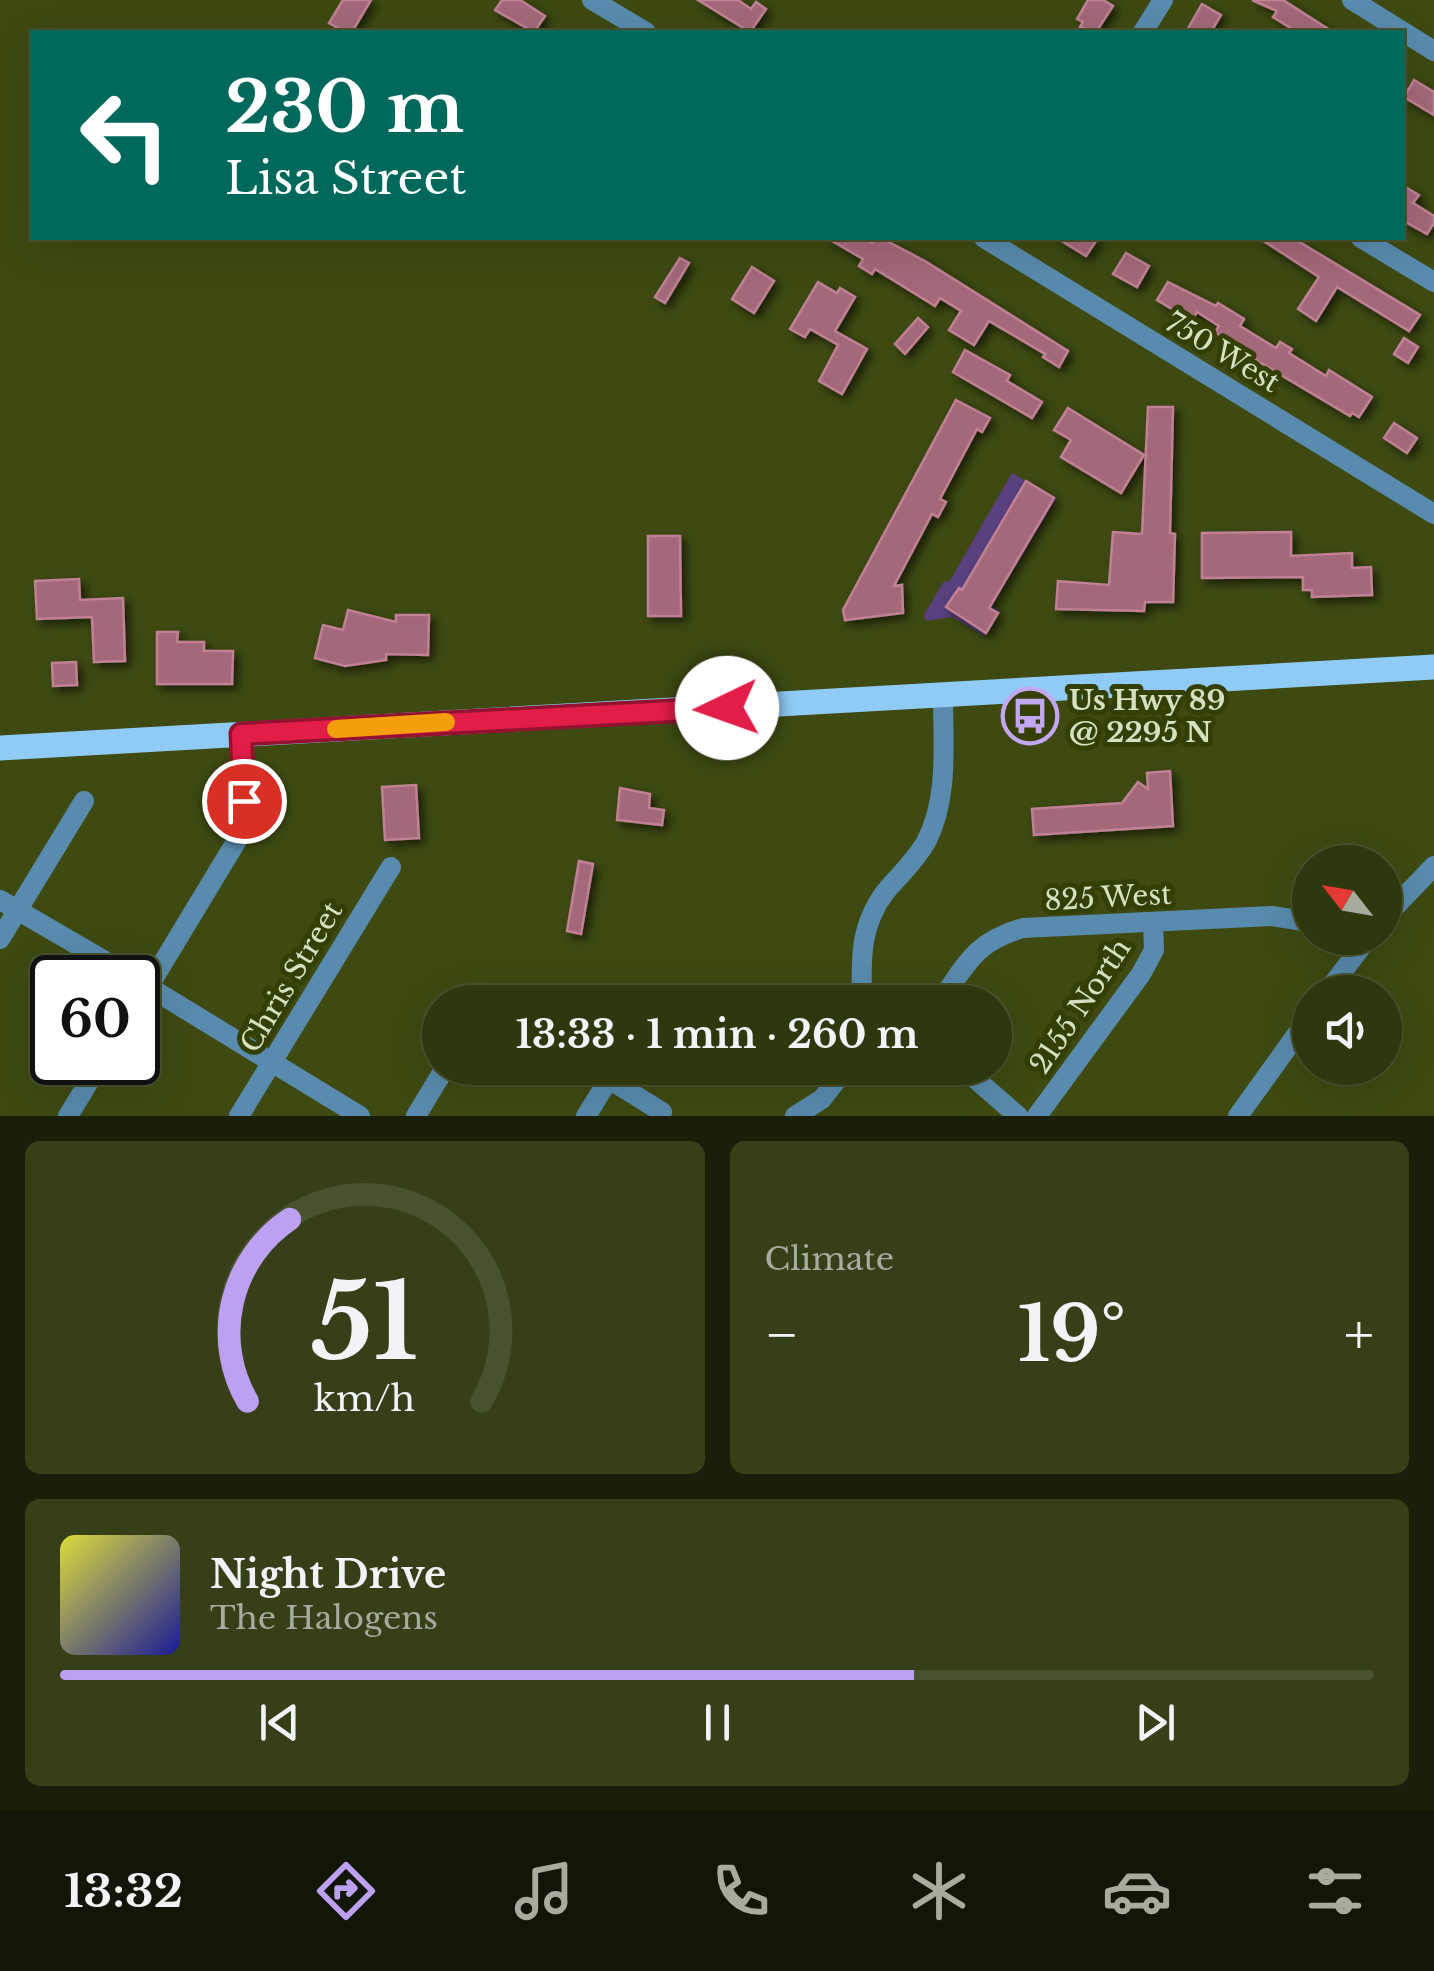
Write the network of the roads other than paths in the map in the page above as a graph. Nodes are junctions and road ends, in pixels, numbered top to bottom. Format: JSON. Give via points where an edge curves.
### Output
{"nodes":[{"id":1,"x":592,"y":0,"type":"edge"},
{"id":2,"x":1163,"y":0,"type":"edge"},
{"id":3,"x":1352,"y":0,"type":"edge"},
{"id":4,"x":643,"y":30,"type":"edge"},
{"id":5,"x":1144,"y":30,"type":"edge"},
{"id":6,"x":1400,"y":30,"type":"edge"},
{"id":7,"x":1405,"y":33,"type":"edge"},
{"id":8,"x":1434,"y":51,"type":"edge"},
{"id":9,"x":1364,"y":240,"type":"edge"},
{"id":10,"x":1013,"y":245,"type":"edge"},
{"id":11,"x":1434,"y":282,"type":"edge"},
{"id":12,"x":1434,"y":514,"type":"edge"},
{"id":13,"x":1434,"y":667,"type":"edge"},
{"id":14,"x":943,"y":696,"type":"junction"},
{"id":15,"x":241,"y":734,"type":"junction"},
{"id":16,"x":0,"y":748,"type":"edge"},
{"id":17,"x":84,"y":802,"type":"dead end"},
{"id":18,"x":1434,"y":866,"type":"edge"},
{"id":19,"x":390,"y":867,"type":"dead end"},
{"id":20,"x":1402,"y":899,"type":"edge"},
{"id":21,"x":8,"y":906,"type":"edge"},
{"id":22,"x":1292,"y":919,"type":"edge"},
{"id":23,"x":1153,"y":922,"type":"junction"},
{"id":24,"x":0,"y":939,"type":"edge"},
{"id":25,"x":87,"y":955,"type":"edge"},
{"id":26,"x":160,"y":955,"type":"edge"},
{"id":27,"x":861,"y":985,"type":"edge"},
{"id":28,"x":952,"y":985,"type":"edge"},
{"id":29,"x":160,"y":999,"type":"edge"},
{"id":30,"x":1292,"y":1041,"type":"edge"},
{"id":31,"x":272,"y":1062,"type":"junction"},
{"id":32,"x":87,"y":1085,"type":"edge"},
{"id":33,"x":435,"y":1085,"type":"edge"},
{"id":34,"x":596,"y":1085,"type":"edge"},
{"id":35,"x":619,"y":1085,"type":"edge"},
{"id":36,"x":833,"y":1085,"type":"edge"},
{"id":37,"x":982,"y":1085,"type":"edge"},
{"id":38,"x":662,"y":1112,"type":"dead end"},
{"id":39,"x":68,"y":1116,"type":"edge"},
{"id":40,"x":238,"y":1116,"type":"edge"},
{"id":41,"x":360,"y":1116,"type":"edge"},
{"id":42,"x":416,"y":1116,"type":"edge"},
{"id":43,"x":586,"y":1116,"type":"edge"},
{"id":44,"x":795,"y":1116,"type":"edge"},
{"id":45,"x":1018,"y":1116,"type":"edge"},
{"id":46,"x":1038,"y":1116,"type":"edge"},
{"id":47,"x":1238,"y":1116,"type":"edge"}],
"edges":[{"from":1,"to":4,"type":"street"},
{"from":2,"to":5,"type":"street"},
{"from":3,"to":6,"type":"street"},
{"from":7,"to":8,"type":"street"},
{"from":9,"to":11,"type":"street"},
{"from":10,"to":12,"type":"street","name":"750 West"},
{"from":13,"to":14,"type":"main road"},
{"from":14,"to":15,"type":"main road"},
{"from":14,"to":27,"type":"street","via":[[939,807],[926,841],[868,921]]},
{"from":15,"to":16,"type":"main road"},
{"from":15,"to":26,"type":"street","via":[[245,827]]},
{"from":17,"to":21,"type":"street"},
{"from":18,"to":20,"type":"street"},
{"from":19,"to":31,"type":"street","name":"Chris Street"},
{"from":21,"to":24,"type":"street"},
{"from":21,"to":25,"type":"street"},
{"from":22,"to":23,"type":"street","name":"825 West"},
{"from":23,"to":28,"type":"street","name":"825 West","via":[[1023,928],[994,937]]},
{"from":23,"to":46,"type":"street","name":"2155 North","via":[[1154,950],[1142,974]]},
{"from":29,"to":31,"type":"street"},
{"from":30,"to":47,"type":"street"},
{"from":31,"to":40,"type":"street","name":"Chris Street"},
{"from":31,"to":41,"type":"street"},
{"from":32,"to":39,"type":"street"},
{"from":33,"to":42,"type":"street"},
{"from":34,"to":43,"type":"street"},
{"from":35,"to":38,"type":"street"},
{"from":36,"to":44,"type":"street"},
{"from":37,"to":45,"type":"street"}]}
